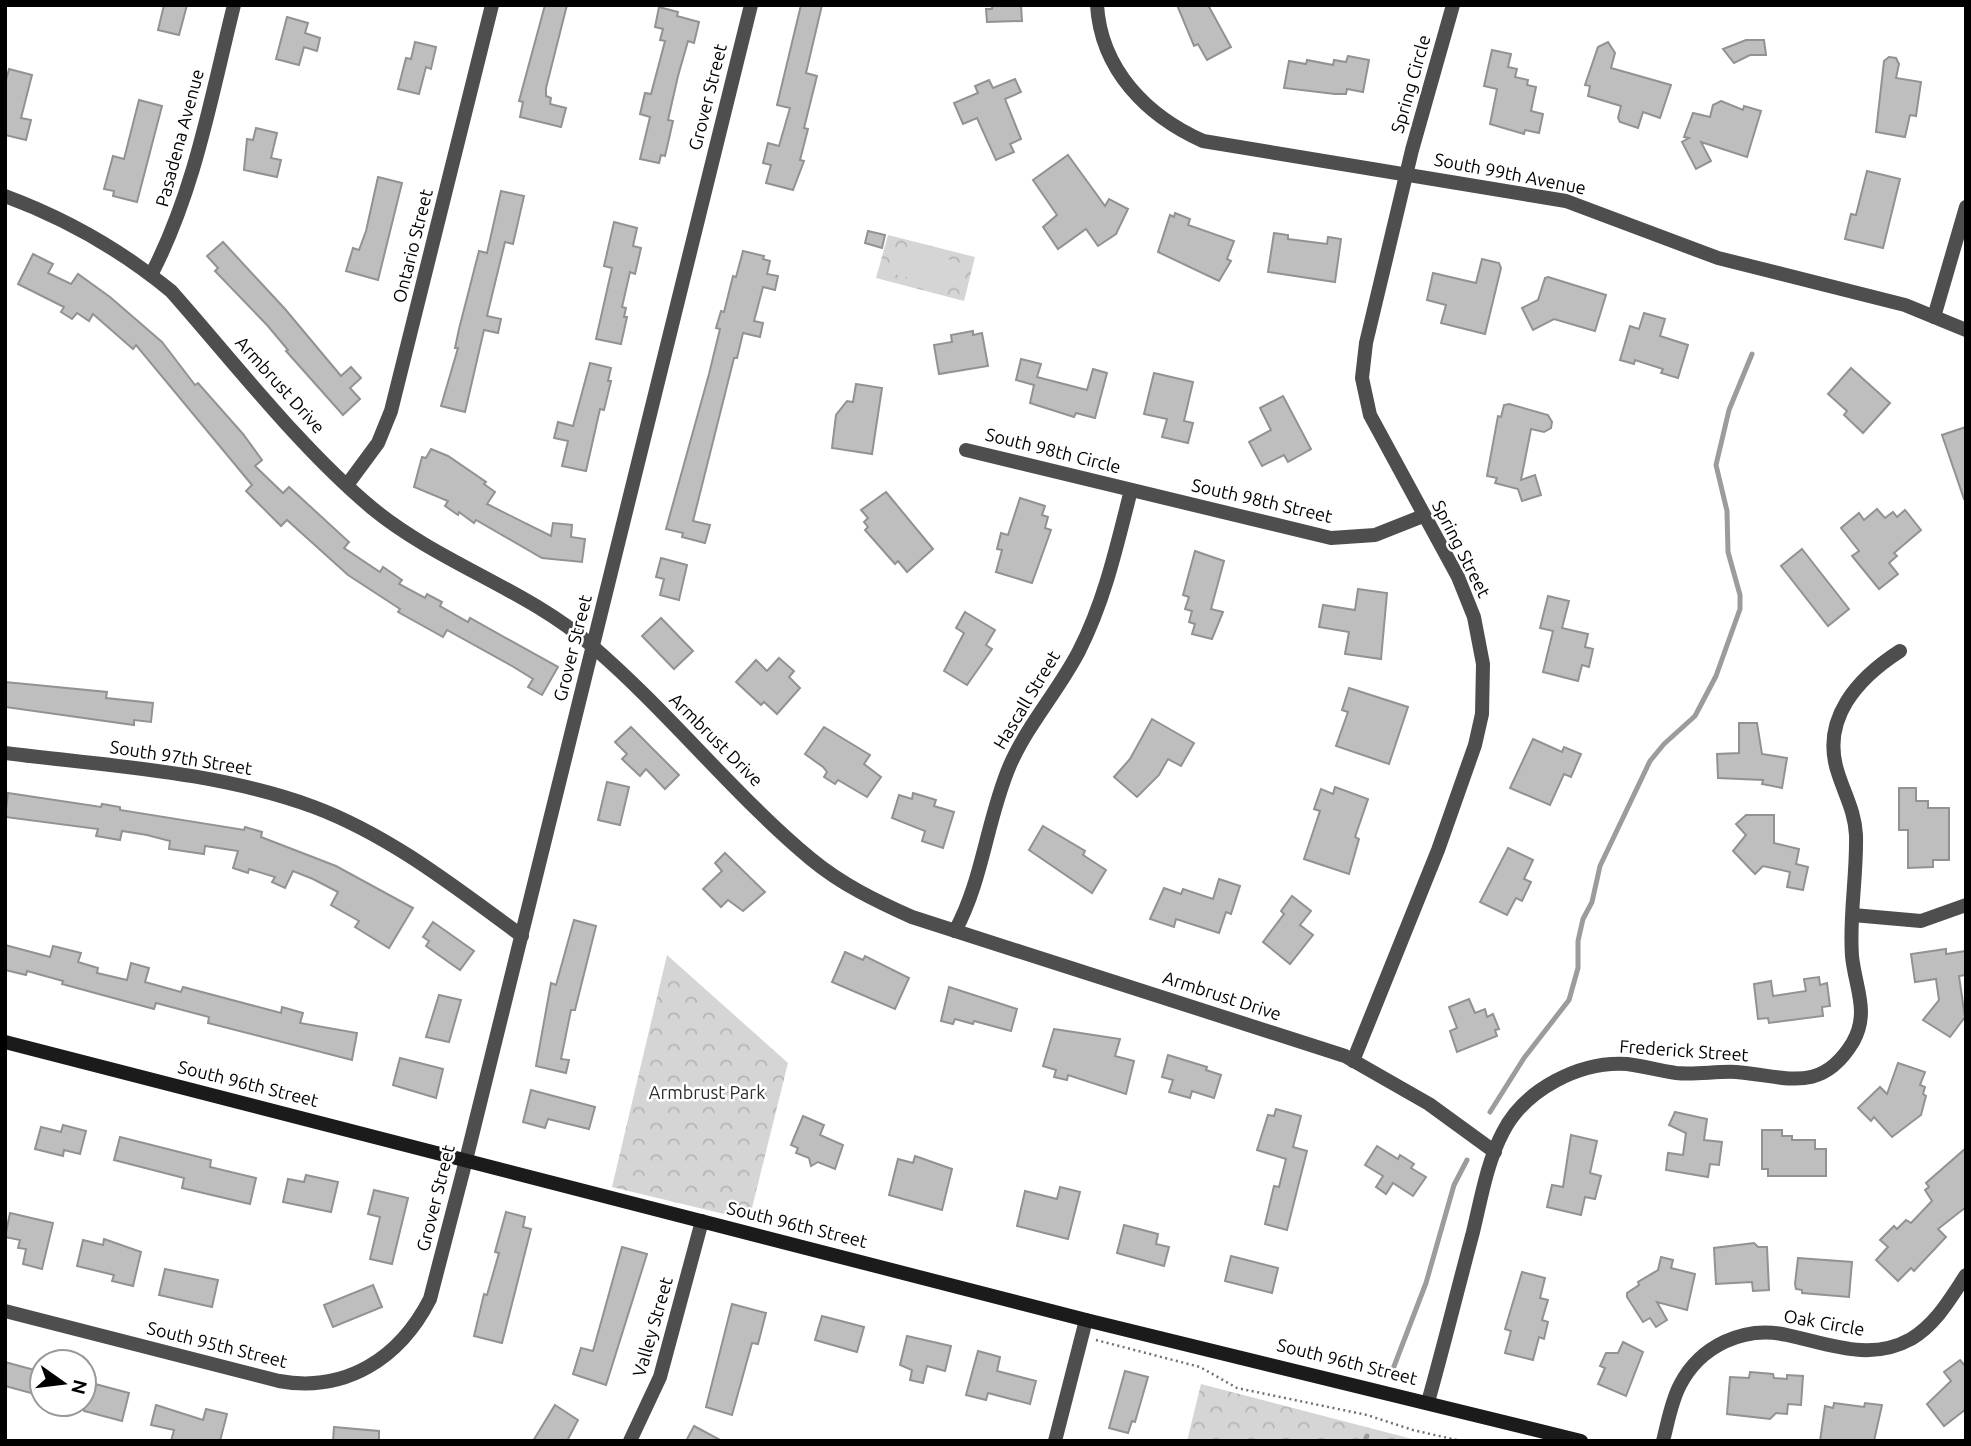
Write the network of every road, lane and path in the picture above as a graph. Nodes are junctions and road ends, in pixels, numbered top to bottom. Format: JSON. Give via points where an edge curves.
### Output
{"nodes":[{"id":1,"x":234,"y":5,"type":"edge"},
{"id":2,"x":492,"y":5,"type":"edge"},
{"id":3,"x":751,"y":5,"type":"edge"},
{"id":4,"x":1453,"y":5,"type":"edge"},
{"id":5,"x":1098,"y":10,"type":"edge"},
{"id":6,"x":1407,"y":174,"type":"junction"},
{"id":7,"x":5,"y":195,"type":"edge"},
{"id":8,"x":1966,"y":207,"type":"edge"},
{"id":9,"x":151,"y":275,"type":"junction"},
{"id":10,"x":1934,"y":317,"type":"junction"},
{"id":11,"x":1966,"y":330,"type":"edge"},
{"id":12,"x":966,"y":450,"type":"dead end"},
{"id":13,"x":347,"y":485,"type":"junction"},
{"id":14,"x":1131,"y":489,"type":"junction"},
{"id":15,"x":1423,"y":516,"type":"junction"},
{"id":16,"x":594,"y":647,"type":"junction"},
{"id":17,"x":1900,"y":651,"type":"dead end"},
{"id":18,"x":5,"y":753,"type":"edge"},
{"id":19,"x":1966,"y":905,"type":"edge"},
{"id":20,"x":1853,"y":915,"type":"junction"},
{"id":21,"x":955,"y":931,"type":"junction"},
{"id":22,"x":522,"y":936,"type":"junction"},
{"id":23,"x":5,"y":1042,"type":"edge"},
{"id":24,"x":1353,"y":1060,"type":"junction"},
{"id":25,"x":1495,"y":1152,"type":"junction"},
{"id":26,"x":466,"y":1160,"type":"junction"},
{"id":27,"x":702,"y":1221,"type":"junction"},
{"id":28,"x":1966,"y":1275,"type":"edge"},
{"id":29,"x":430,"y":1299,"type":"joint"},
{"id":30,"x":5,"y":1311,"type":"edge"},
{"id":31,"x":1086,"y":1320,"type":"junction"},
{"id":32,"x":1095,"y":1340,"type":"dead end"},
{"id":33,"x":1428,"y":1402,"type":"junction"},
{"id":34,"x":629,"y":1441,"type":"edge"},
{"id":35,"x":1055,"y":1441,"type":"edge"},
{"id":36,"x":1461,"y":1441,"type":"edge"},
{"id":37,"x":1581,"y":1441,"type":"edge"},
{"id":38,"x":1663,"y":1441,"type":"edge"}],
"edges":[{"from":1,"to":9,"type":"street","name":"Pasadena Avenue","via":[[187,196]]},
{"from":2,"to":13,"type":"street","name":"Ontario Street","via":[[391,411],[378,443]]},
{"from":3,"to":16,"type":"street","name":"Grover Street"},
{"from":4,"to":6,"type":"street","name":"Spring Circle"},
{"from":5,"to":6,"type":"street","name":"South 99th Avenue","via":[[1104,40],[1119,73],[1154,113],[1179,130],[1227,146]]},
{"from":6,"to":10,"type":"street","name":"South 99th Avenue","via":[[1566,201],[1718,258],[1905,305]]},
{"from":6,"to":15,"type":"street","name":"Spring Street","via":[[1362,378],[1370,415]]},
{"from":7,"to":9,"type":"street","name":"Armbrust Drive","via":[[69,222]]},
{"from":8,"to":10,"type":"street"},
{"from":9,"to":13,"type":"street","name":"Armbrust Drive","via":[[171,291]]},
{"from":10,"to":11,"type":"street","name":"South 99th Avenue"},
{"from":12,"to":14,"type":"street","name":"South 98th Circle"},
{"from":13,"to":16,"type":"street","name":"Armbrust Drive","via":[[410,535],[570,627]]},
{"from":14,"to":15,"type":"street","name":"South 98th Street","via":[[1331,538],[1375,535]]},
{"from":14,"to":21,"type":"street","name":"Hascall Street","via":[[1097,614],[1010,764]]},
{"from":15,"to":24,"type":"street","name":"Spring Street","via":[[1458,577],[1474,618],[1483,664],[1482,714],[1438,850]]},
{"from":16,"to":21,"type":"street","name":"Armbrust Drive","via":[[813,860],[878,902]]},
{"from":16,"to":22,"type":"street","name":"Grover Street"},
{"from":17,"to":20,"type":"street","name":"Frederick Street","via":[[1848,696],[1834,738],[1837,771],[1854,816]]},
{"from":18,"to":22,"type":"street","name":"South 97th Street","via":[[225,782],[316,808],[397,849]]},
{"from":19,"to":20,"type":"street","via":[[1921,922]]},
{"from":20,"to":25,"type":"street","name":"Frederick Street","via":[[1851,943],[1861,993],[1860,1023],[1844,1055],[1823,1073],[1791,1081],[1626,1064],[1597,1066],[1556,1080],[1528,1101],[1503,1131]]},
{"from":21,"to":24,"type":"street","name":"Armbrust Drive"},
{"from":22,"to":26,"type":"street","name":"Grover Street"},
{"from":23,"to":26,"type":"street","name":"South 96th Street"},
{"from":24,"to":25,"type":"street","name":"Armbrust Drive","via":[[1429,1104]]},
{"from":25,"to":33,"type":"street","name":"Frederick Street"},
{"from":26,"to":27,"type":"street","name":"South 96th Street"},
{"from":26,"to":29,"type":"street","name":"Grover Street"},
{"from":27,"to":31,"type":"street","name":"South 96th Street"},
{"from":27,"to":34,"type":"street","name":"Valley Street","via":[[660,1377]]},
{"from":28,"to":38,"type":"street","name":"Oak Circle","via":[[1925,1329],[1891,1347],[1856,1351],[1764,1332],[1737,1336],[1713,1348],[1693,1365],[1679,1387]]},
{"from":29,"to":30,"type":"street","name":"South 95th Street","via":[[403,1342],[373,1365],[336,1381],[310,1384],[279,1381]]},
{"from":31,"to":33,"type":"street","name":"South 96th Street"},
{"from":31,"to":35,"type":"street"},
{"from":32,"to":36,"type":"path","via":[[1200,1367],[1237,1388],[1367,1415]]},
{"from":33,"to":37,"type":"street","name":"South 96th Street"}]}
